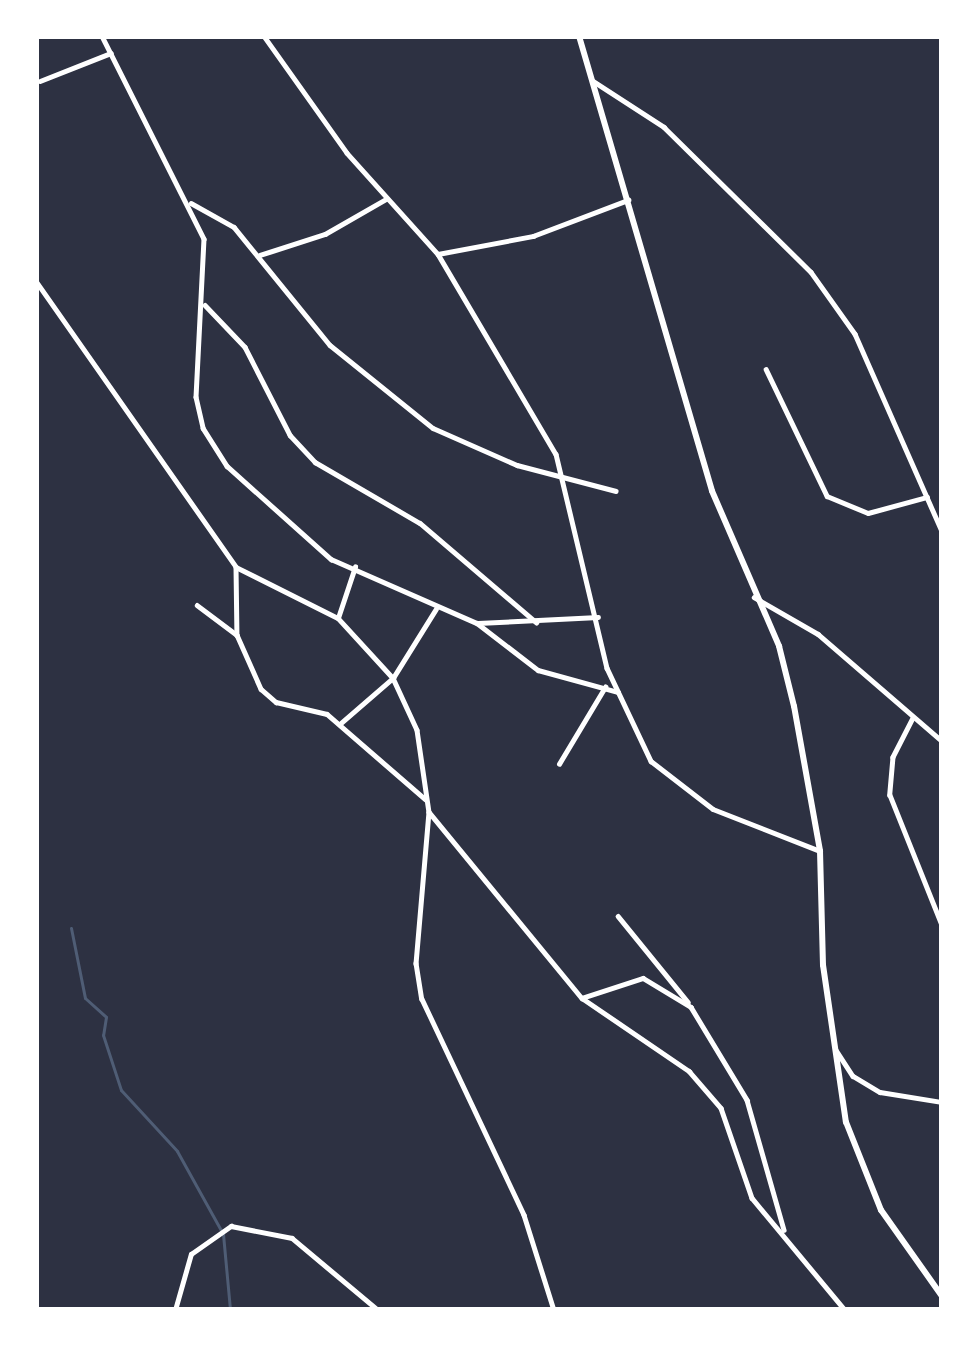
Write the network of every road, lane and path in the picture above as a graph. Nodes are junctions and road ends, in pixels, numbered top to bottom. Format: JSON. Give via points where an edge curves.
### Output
{"nodes":[{"id":1,"x":102,"y":36,"type":"edge"},
{"id":2,"x":264,"y":36,"type":"edge"},
{"id":3,"x":579,"y":36,"type":"edge"},
{"id":4,"x":111,"y":53,"type":"junction"},
{"id":5,"x":40,"y":81,"type":"dead end"},
{"id":6,"x":593,"y":81,"type":"junction"},
{"id":7,"x":387,"y":199,"type":"junction"},
{"id":8,"x":628,"y":199,"type":"junction"},
{"id":9,"x":191,"y":202,"type":"junction"},
{"id":10,"x":438,"y":254,"type":"junction"},
{"id":11,"x":260,"y":255,"type":"junction"},
{"id":12,"x":36,"y":281,"type":"edge"},
{"id":13,"x":202,"y":303,"type":"junction"},
{"id":14,"x":766,"y":369,"type":"dead end"},
{"id":15,"x":566,"y":481,"type":"junction"},
{"id":16,"x":616,"y":491,"type":"dead end"},
{"id":17,"x":927,"y":497,"type":"junction"},
{"id":18,"x":942,"y":531,"type":"edge"},
{"id":19,"x":355,"y":567,"type":"junction"},
{"id":20,"x":236,"y":568,"type":"junction"},
{"id":21,"x":754,"y":597,"type":"junction"},
{"id":22,"x":196,"y":605,"type":"dead end"},
{"id":23,"x":436,"y":609,"type":"junction"},
{"id":24,"x":598,"y":617,"type":"junction"},
{"id":25,"x":338,"y":618,"type":"junction"},
{"id":26,"x":536,"y":622,"type":"junction"},
{"id":27,"x":477,"y":623,"type":"junction"},
{"id":28,"x":237,"y":635,"type":"junction"},
{"id":29,"x":393,"y":678,"type":"junction"},
{"id":30,"x":605,"y":687,"type":"junction"},
{"id":31,"x":620,"y":692,"type":"junction"},
{"id":32,"x":913,"y":717,"type":"junction"},
{"id":33,"x":339,"y":724,"type":"junction"},
{"id":34,"x":942,"y":741,"type":"edge"},
{"id":35,"x":559,"y":764,"type":"dead end"},
{"id":36,"x":428,"y":800,"type":"junction"},
{"id":37,"x":429,"y":812,"type":"junction"},
{"id":38,"x":820,"y":850,"type":"junction"},
{"id":39,"x":618,"y":916,"type":"dead end"},
{"id":40,"x":942,"y":925,"type":"edge"},
{"id":41,"x":582,"y":998,"type":"junction"},
{"id":42,"x":691,"y":1007,"type":"junction"},
{"id":43,"x":831,"y":1042,"type":"junction"},
{"id":44,"x":942,"y":1102,"type":"edge"},
{"id":45,"x":786,"y":1235,"type":"junction"},
{"id":46,"x":942,"y":1296,"type":"edge"},
{"id":47,"x":175,"y":1310,"type":"edge"},
{"id":48,"x":378,"y":1310,"type":"edge"},
{"id":49,"x":554,"y":1310,"type":"edge"},
{"id":50,"x":845,"y":1310,"type":"edge"}],
"edges":[{"from":1,"to":4,"type":"street"},
{"from":2,"to":7,"type":"street"},
{"from":3,"to":6,"type":"street"},
{"from":4,"to":5,"type":"street"},
{"from":4,"to":9,"type":"street"},
{"from":6,"to":8,"type":"street"},
{"from":6,"to":17,"type":"street","via":[[664,127],[811,272],[855,334]]},
{"from":7,"to":10,"type":"street"},
{"from":7,"to":11,"type":"street","via":[[325,234]]},
{"from":8,"to":10,"type":"street","via":[[533,236]]},
{"from":8,"to":21,"type":"street","via":[[712,491]]},
{"from":9,"to":11,"type":"street","via":[[234,226]]},
{"from":9,"to":13,"type":"street","via":[[207,256]]},
{"from":10,"to":15,"type":"street"},
{"from":11,"to":15,"type":"street","via":[[330,346],[416,416],[472,448]]},
{"from":12,"to":20,"type":"street"},
{"from":13,"to":19,"type":"street","via":[[202,428],[266,506],[331,559]]},
{"from":13,"to":26,"type":"street","via":[[245,347],[290,435],[315,462],[419,523]]},
{"from":14,"to":17,"type":"street","via":[[827,496],[868,513]]},
{"from":15,"to":16,"type":"street"},
{"from":15,"to":24,"type":"street"},
{"from":17,"to":18,"type":"street"},
{"from":19,"to":23,"type":"street"},
{"from":19,"to":25,"type":"street"},
{"from":20,"to":25,"type":"street"},
{"from":20,"to":28,"type":"street"},
{"from":21,"to":32,"type":"street","via":[[818,634]]},
{"from":21,"to":38,"type":"street","via":[[779,646]]},
{"from":22,"to":28,"type":"street"},
{"from":23,"to":27,"type":"street"},
{"from":23,"to":29,"type":"street"},
{"from":24,"to":26,"type":"street"},
{"from":24,"to":31,"type":"street"},
{"from":25,"to":29,"type":"street"},
{"from":26,"to":27,"type":"street"},
{"from":27,"to":30,"type":"street","via":[[538,670]]},
{"from":28,"to":33,"type":"street","via":[[249,674],[272,699],[316,709]]},
{"from":29,"to":33,"type":"street"},
{"from":29,"to":36,"type":"street","via":[[417,730]]},
{"from":30,"to":31,"type":"street"},
{"from":30,"to":35,"type":"street"},
{"from":31,"to":38,"type":"street","via":[[632,732],[685,794],[785,842]]},
{"from":32,"to":34,"type":"street"},
{"from":32,"to":40,"type":"street","via":[[893,758],[890,795]]},
{"from":33,"to":36,"type":"street"},
{"from":36,"to":37,"type":"street"},
{"from":37,"to":41,"type":"street"},
{"from":37,"to":49,"type":"street","via":[[416,963],[422,999],[524,1215]]},
{"from":38,"to":43,"type":"street"},
{"from":39,"to":42,"type":"street"},
{"from":41,"to":42,"type":"street","via":[[643,978]]},
{"from":41,"to":45,"type":"street","via":[[689,1071],[722,1108],[752,1198]]},
{"from":42,"to":45,"type":"street","via":[[747,1100]]},
{"from":43,"to":44,"type":"street","via":[[867,1086]]},
{"from":43,"to":46,"type":"street","via":[[867,1181],[899,1242]]},
{"from":45,"to":50,"type":"street"},
{"from":47,"to":48,"type":"street","via":[[191,1253],[231,1226],[292,1238]]}]}
